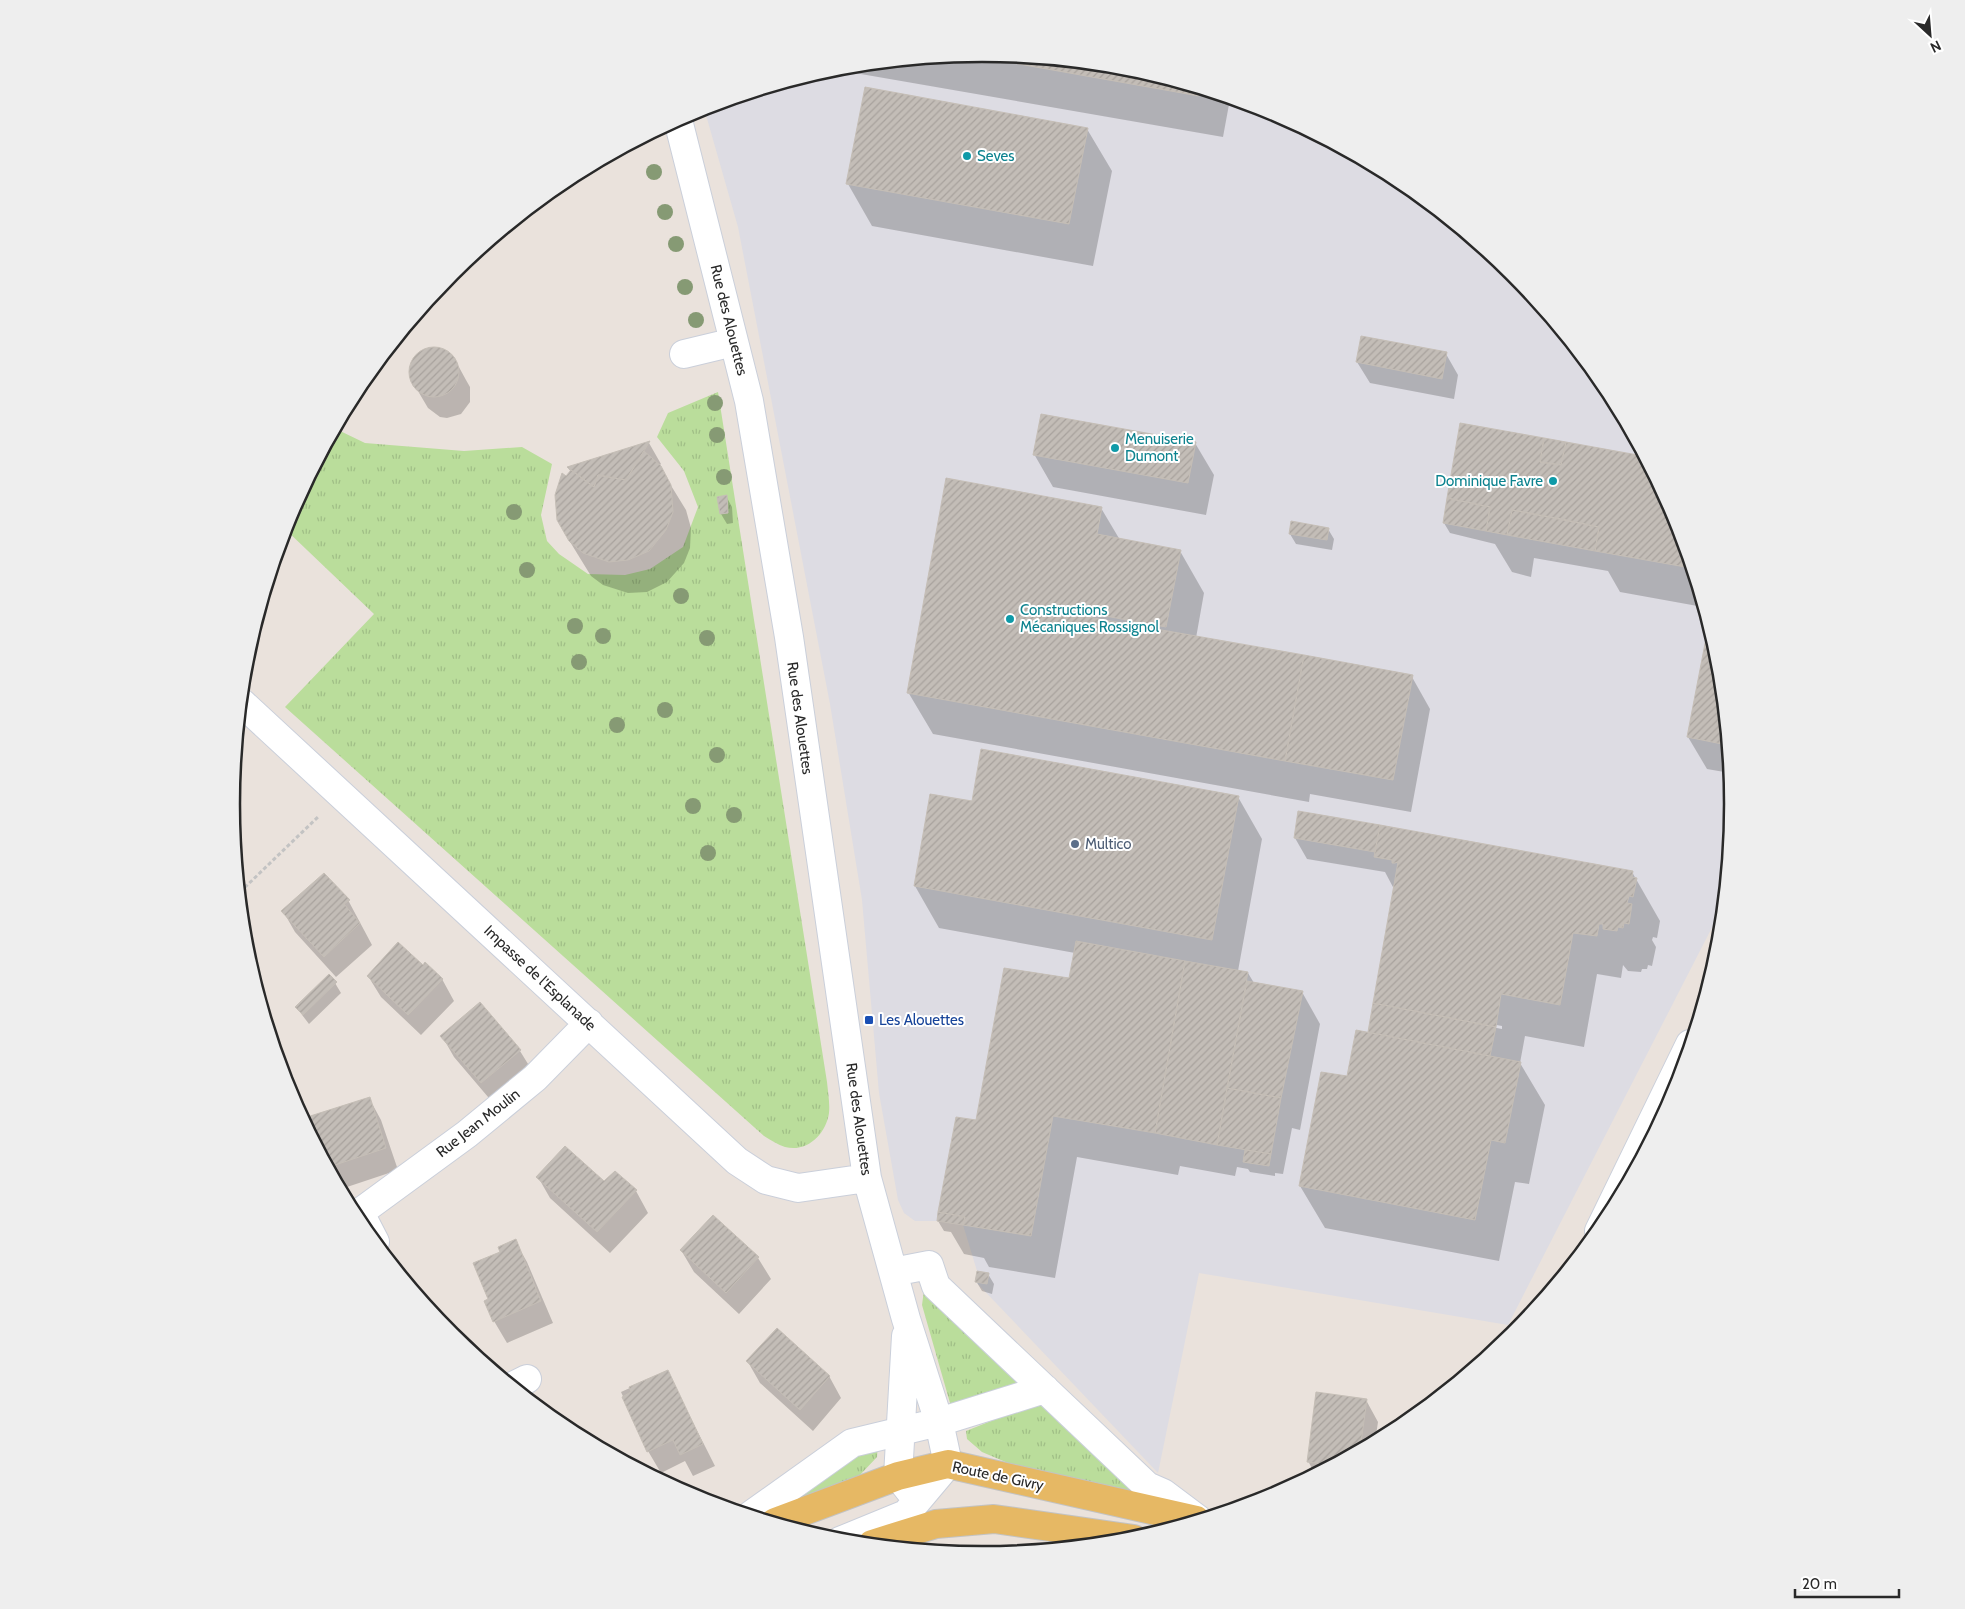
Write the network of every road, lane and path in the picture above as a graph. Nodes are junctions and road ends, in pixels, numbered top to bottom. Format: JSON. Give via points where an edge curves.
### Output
{"nodes":[{"id":1,"x":680,"y":127,"type":"edge"},
{"id":2,"x":734,"y":342,"type":"junction"},
{"id":3,"x":684,"y":354,"type":"dead end"},
{"id":4,"x":247,"y":708,"type":"edge"},
{"id":5,"x":341,"y":794,"type":"junction"},
{"id":6,"x":246,"y":887,"type":"edge"},
{"id":7,"x":589,"y":1024,"type":"junction"},
{"id":8,"x":1662,"y":1102,"type":"edge"},
{"id":9,"x":1633,"y":1160,"type":"edge"},
{"id":10,"x":866,"y":1178,"type":"junction"},
{"id":11,"x":363,"y":1212,"type":"edge"},
{"id":12,"x":893,"y":1272,"type":"junction"},
{"id":13,"x":906,"y":1319,"type":"junction"},
{"id":14,"x":1045,"y":1389,"type":"junction"},
{"id":15,"x":939,"y":1422,"type":"junction"},
{"id":16,"x":900,"y":1430,"type":"junction"},
{"id":17,"x":948,"y":1464,"type":"junction"},
{"id":18,"x":898,"y":1476,"type":"junction"},
{"id":19,"x":917,"y":1500,"type":"junction"},
{"id":20,"x":757,"y":1511,"type":"edge"},
{"id":21,"x":1192,"y":1516,"type":"edge"},
{"id":22,"x":1187,"y":1517,"type":"edge"},
{"id":23,"x":783,"y":1519,"type":"edge"},
{"id":24,"x":936,"y":1524,"type":"junction"},
{"id":25,"x":855,"y":1535,"type":"edge"},
{"id":26,"x":1108,"y":1535,"type":"edge"},
{"id":27,"x":885,"y":1540,"type":"edge"}],
"edges":[{"from":1,"to":2,"type":"street","name":"Rue des Alouettes"},
{"from":2,"to":3,"type":"street"},
{"from":2,"to":10,"type":"street","name":"Rue des Alouettes","via":[[749,400],[789,637]]},
{"from":4,"to":5,"type":"street","name":"Impasse de l'Esplanade"},
{"from":5,"to":6,"type":"path"},
{"from":5,"to":7,"type":"street","name":"Impasse de l'Esplanade"},
{"from":7,"to":10,"type":"street","name":"Impasse de l'Esplanade","via":[[737,1161],[766,1180],[798,1188]]},
{"from":7,"to":11,"type":"street","name":"Rue Jean Moulin","via":[[535,1078],[467,1134]]},
{"from":8,"to":9,"type":"street"},
{"from":10,"to":12,"type":"street","name":"Rue des Alouettes"},
{"from":12,"to":13,"type":"street","name":"Rue des Alouettes"},
{"from":12,"to":14,"type":"street","via":[[929,1265],[936,1286]]},
{"from":13,"to":15,"type":"street","name":"Rue des Alouettes"},
{"from":13,"to":16,"type":"street","name":"Rue des Alouettes"},
{"from":14,"to":15,"type":"street"},
{"from":14,"to":21,"type":"street","via":[[1147,1486],[1163,1493]]},
{"from":15,"to":16,"type":"street"},
{"from":15,"to":17,"type":"street","name":"Rue des Alouettes"},
{"from":16,"to":18,"type":"street","name":"Rue des Alouettes"},
{"from":16,"to":20,"type":"street","via":[[852,1443]]},
{"from":17,"to":18,"type":"main road","name":"Route de Givry"},
{"from":17,"to":19,"type":"street"},
{"from":17,"to":22,"type":"main road","name":"Route de Givry"},
{"from":18,"to":19,"type":"street"},
{"from":18,"to":23,"type":"main road","name":"Route de Givry"},
{"from":19,"to":24,"type":"street"},
{"from":19,"to":25,"type":"street","via":[[906,1514]]},
{"from":24,"to":26,"type":"main road","via":[[994,1518]]},
{"from":24,"to":27,"type":"main road"}]}
